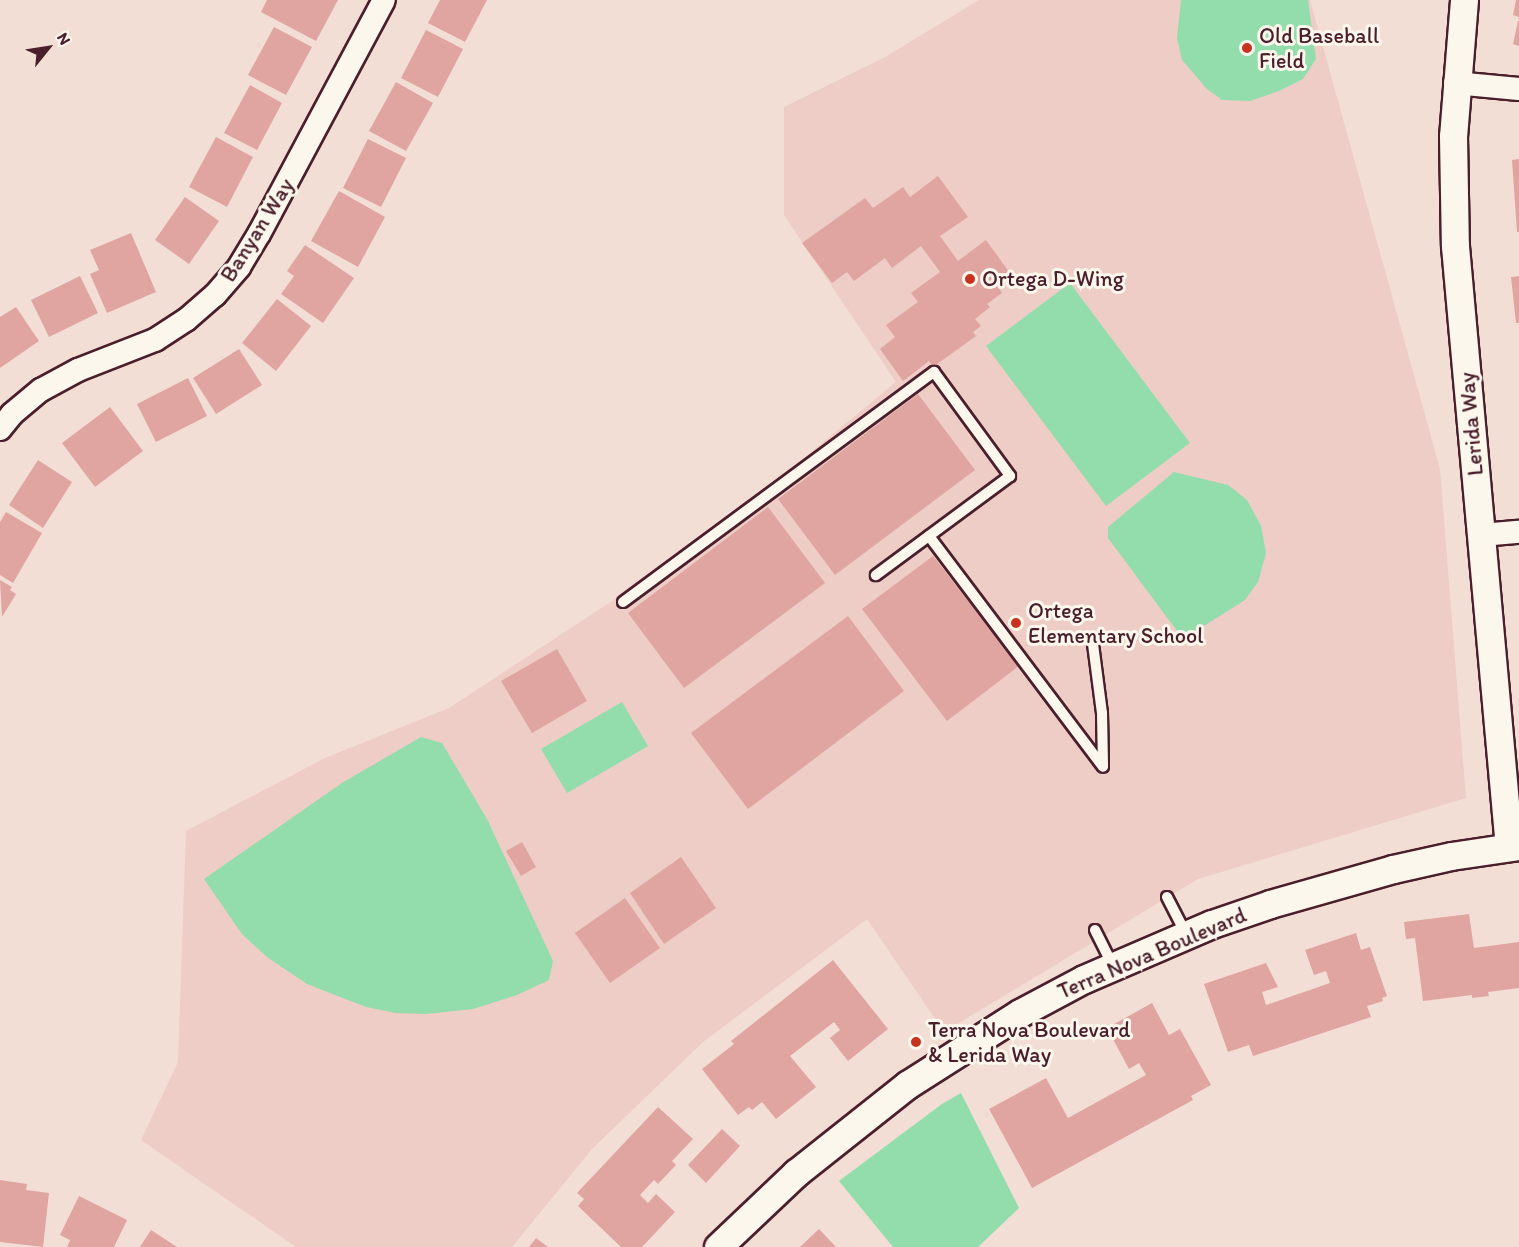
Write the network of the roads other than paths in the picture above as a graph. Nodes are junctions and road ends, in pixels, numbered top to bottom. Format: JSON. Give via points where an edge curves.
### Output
{"nodes":[{"id":1,"x":384,"y":0,"type":"edge"},
{"id":2,"x":1464,"y":0,"type":"edge"},
{"id":3,"x":1455,"y":83,"type":"junction"},
{"id":4,"x":1519,"y":88,"type":"edge"},
{"id":5,"x":0,"y":429,"type":"edge"},
{"id":6,"x":1519,"y":532,"type":"edge"},
{"id":7,"x":1481,"y":535,"type":"junction"},
{"id":8,"x":929,"y":536,"type":"junction"},
{"id":9,"x":876,"y":575,"type":"dead end"},
{"id":10,"x":623,"y":602,"type":"dead end"},
{"id":11,"x":1093,"y":644,"type":"dead end"},
{"id":12,"x":1514,"y":846,"type":"edge"},
{"id":13,"x":1167,"y":897,"type":"dead end"},
{"id":14,"x":1095,"y":930,"type":"dead end"},
{"id":15,"x":1186,"y":935,"type":"junction"},
{"id":16,"x":1113,"y":966,"type":"junction"},
{"id":17,"x":718,"y":1247,"type":"edge"}],
"edges":[{"from":1,"to":5,"type":"street","name":"Banyan Way","via":[[260,234],[215,295],[155,340],[78,370],[41,390]]},
{"from":2,"to":3,"type":"street","name":"Lerida Way"},
{"from":3,"to":4,"type":"street"},
{"from":3,"to":7,"type":"street","name":"Lerida Way","via":[[1455,246]]},
{"from":6,"to":7,"type":"street"},
{"from":7,"to":12,"type":"street","name":"Lerida Way"},
{"from":8,"to":9,"type":"lane"},
{"from":8,"to":10,"type":"lane","via":[[1010,476],[934,372]]},
{"from":8,"to":11,"type":"lane","via":[[1103,766],[1102,713]]},
{"from":12,"to":15,"type":"street","name":"Terra Nova Boulevard","via":[[1451,856],[1335,884]]},
{"from":13,"to":15,"type":"lane"},
{"from":14,"to":16,"type":"lane"},
{"from":15,"to":16,"type":"street","name":"Terra Nova Boulevard"},
{"from":16,"to":17,"type":"street","name":"Terra Nova Boulevard","via":[[1020,1013],[907,1085],[796,1173]]}]}
